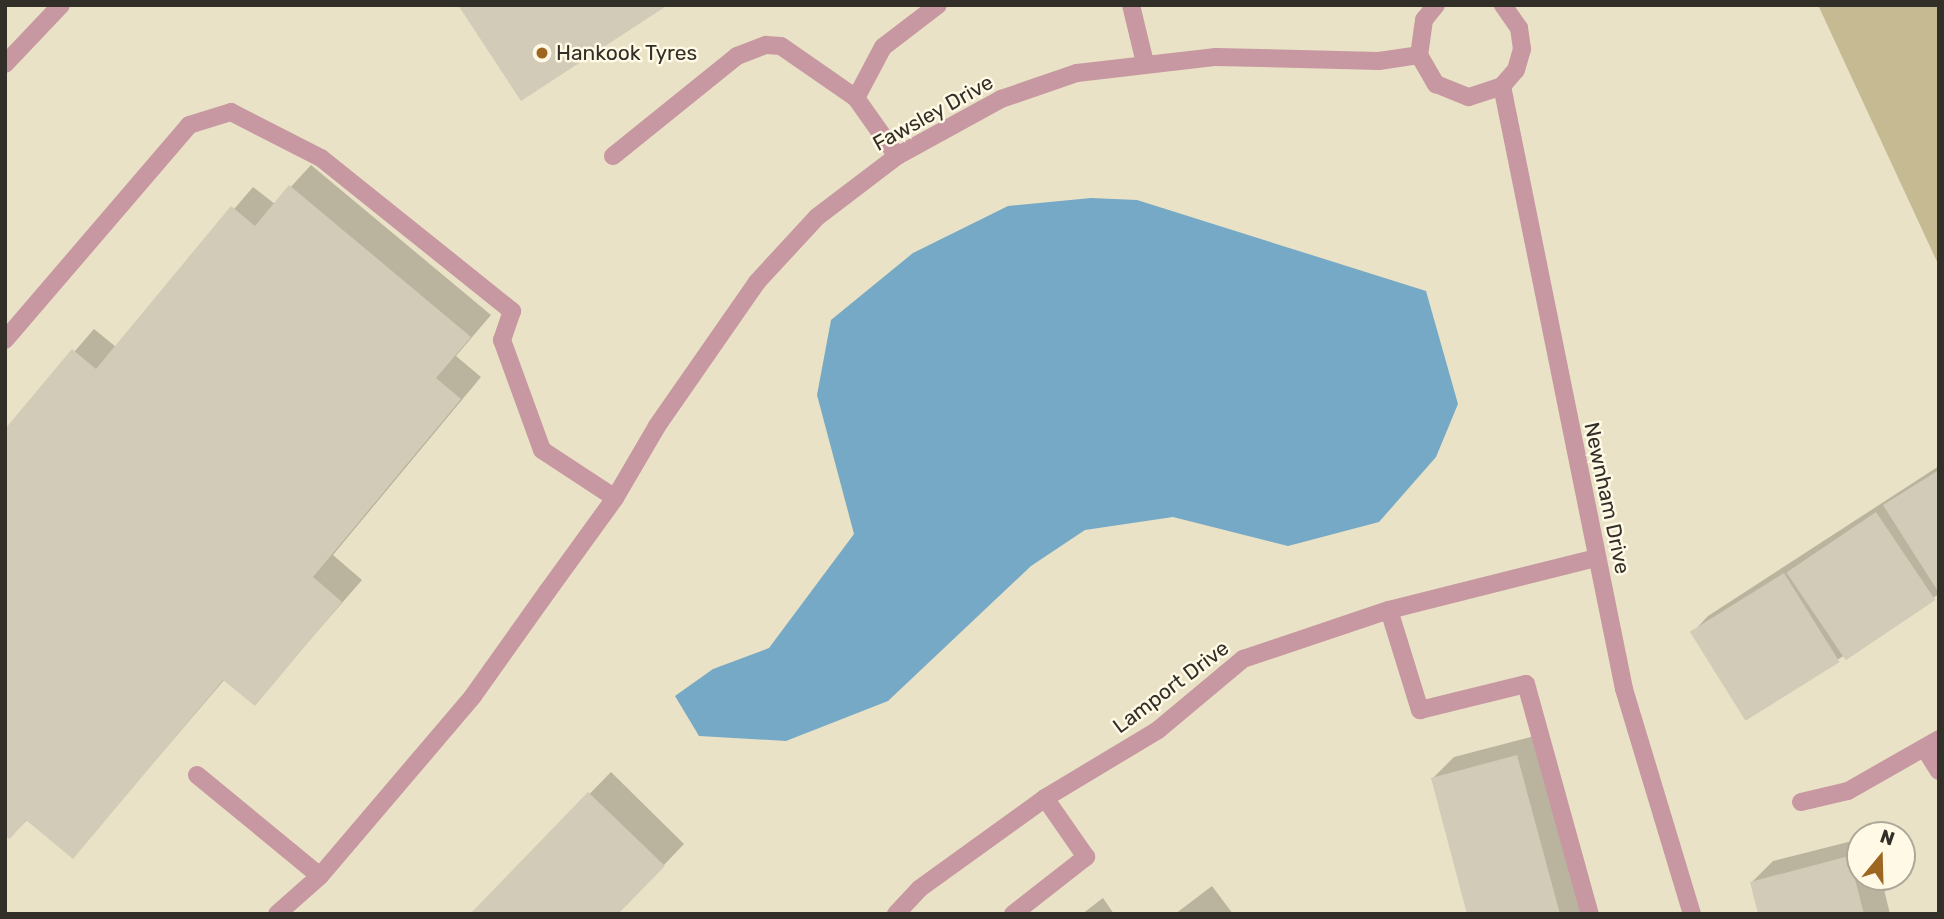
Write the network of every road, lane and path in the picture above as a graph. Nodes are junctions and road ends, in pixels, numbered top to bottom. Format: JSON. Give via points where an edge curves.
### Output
{"nodes":[{"id":1,"x":61,"y":5,"type":"edge"},
{"id":2,"x":938,"y":5,"type":"edge"},
{"id":3,"x":1131,"y":5,"type":"edge"},
{"id":4,"x":1436,"y":5,"type":"edge"},
{"id":5,"x":1503,"y":5,"type":"edge"},
{"id":6,"x":1419,"y":55,"type":"junction"},
{"id":7,"x":1145,"y":63,"type":"junction"},
{"id":8,"x":5,"y":64,"type":"edge"},
{"id":9,"x":1502,"y":86,"type":"junction"},
{"id":10,"x":856,"y":98,"type":"junction"},
{"id":11,"x":614,"y":156,"type":"dead end"},
{"id":12,"x":897,"y":156,"type":"junction"},
{"id":13,"x":5,"y":340,"type":"edge"},
{"id":14,"x":615,"y":498,"type":"junction"},
{"id":15,"x":1596,"y":558,"type":"junction"},
{"id":16,"x":1389,"y":610,"type":"junction"},
{"id":17,"x":1932,"y":744,"type":"edge"},
{"id":18,"x":1939,"y":771,"type":"edge"},
{"id":19,"x":197,"y":775,"type":"dead end"},
{"id":20,"x":1045,"y":798,"type":"junction"},
{"id":21,"x":1801,"y":802,"type":"dead end"},
{"id":22,"x":320,"y":876,"type":"junction"},
{"id":23,"x":276,"y":914,"type":"edge"},
{"id":24,"x":896,"y":914,"type":"edge"},
{"id":25,"x":1013,"y":914,"type":"edge"},
{"id":26,"x":1590,"y":914,"type":"edge"},
{"id":27,"x":1692,"y":914,"type":"edge"}],
"edges":[{"from":1,"to":8,"type":"street"},
{"from":2,"to":10,"type":"street","via":[[883,47]]},
{"from":3,"to":7,"type":"street"},
{"from":4,"to":6,"type":"street","via":[[1424,20]]},
{"from":5,"to":9,"type":"street","via":[[1519,28],[1522,50],[1516,70]]},
{"from":6,"to":7,"type":"street","name":"Fawsley Drive","via":[[1379,61],[1216,57]]},
{"from":6,"to":9,"type":"street","via":[[1425,71],[1452,93],[1486,94]]},
{"from":7,"to":12,"type":"street","name":"Fawsley Drive","via":[[1077,73],[1001,99]]},
{"from":9,"to":15,"type":"street","name":"Newnham Drive"},
{"from":10,"to":11,"type":"street","via":[[781,46],[766,45],[737,56]]},
{"from":10,"to":12,"type":"street"},
{"from":12,"to":14,"type":"street","name":"Fawsley Drive","via":[[817,217],[757,282],[657,426]]},
{"from":13,"to":14,"type":"street","via":[[190,125],[231,112],[321,158],[512,311],[502,340],[542,450]]},
{"from":14,"to":22,"type":"street","name":"Fawsley Drive","via":[[473,696]]},
{"from":15,"to":16,"type":"street","name":"Lamport Drive"},
{"from":15,"to":27,"type":"street","name":"Newnham Drive","via":[[1624,689]]},
{"from":16,"to":20,"type":"street","name":"Lamport Drive","via":[[1244,659],[1158,730]]},
{"from":16,"to":26,"type":"street","via":[[1420,710],[1526,684]]},
{"from":17,"to":18,"type":"street"},
{"from":17,"to":21,"type":"street","via":[[1848,790]]},
{"from":19,"to":22,"type":"street"},
{"from":20,"to":24,"type":"street","name":"Lamport Drive","via":[[919,889]]},
{"from":20,"to":25,"type":"street","via":[[1086,857]]},
{"from":22,"to":23,"type":"street","name":"Fawsley Drive"}]}
